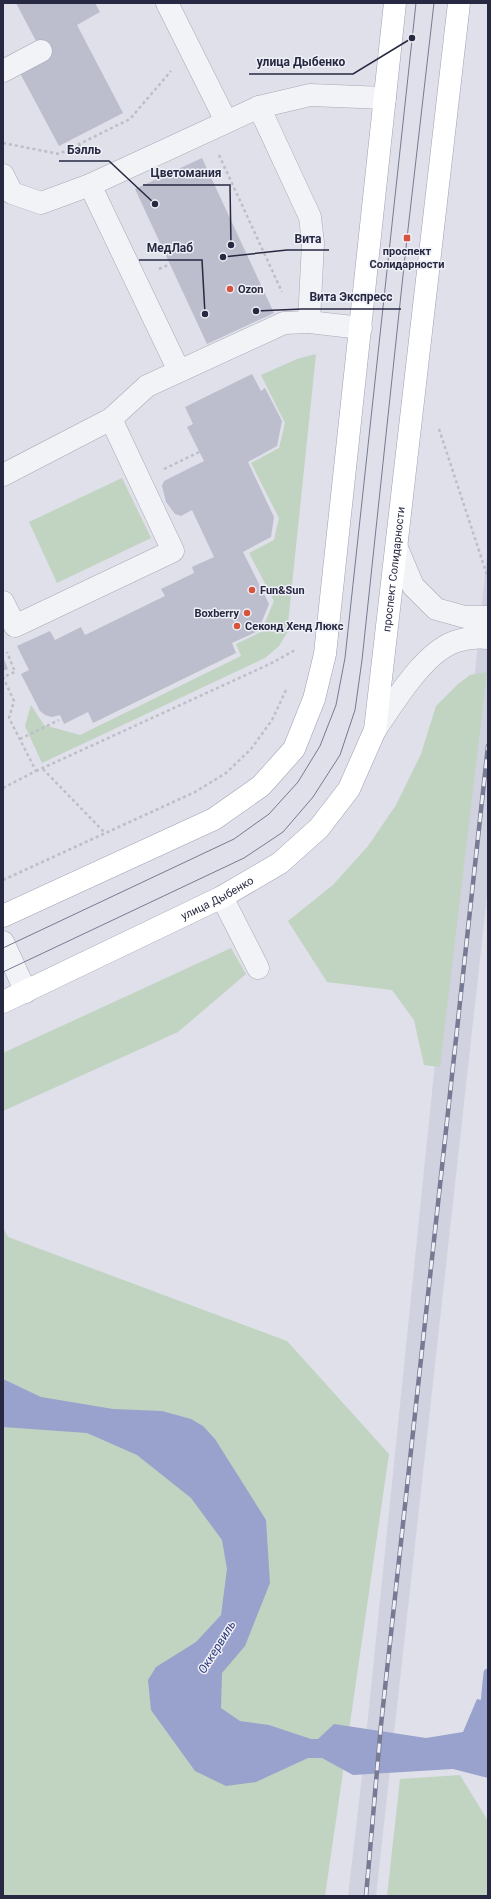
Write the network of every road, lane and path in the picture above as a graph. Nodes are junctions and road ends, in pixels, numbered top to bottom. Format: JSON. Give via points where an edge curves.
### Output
{"nodes":[{"id":1,"x":167,"y":3,"type":"edge"},
{"id":2,"x":395,"y":3,"type":"edge"},
{"id":3,"x":459,"y":3,"type":"edge"},
{"id":4,"x":190,"y":48,"type":"junction"},
{"id":5,"x":41,"y":51,"type":"dead end"},
{"id":6,"x":3,"y":71,"type":"edge"},
{"id":7,"x":385,"y":98,"type":"junction"},
{"id":8,"x":259,"y":107,"type":"junction"},
{"id":9,"x":217,"y":125,"type":"junction"},
{"id":10,"x":3,"y":143,"type":"edge"},
{"id":11,"x":3,"y":175,"type":"edge"},
{"id":12,"x":90,"y":185,"type":"junction"},
{"id":13,"x":302,"y":322,"type":"junction"},
{"id":14,"x":361,"y":328,"type":"junction"},
{"id":15,"x":179,"y":371,"type":"junction"},
{"id":16,"x":111,"y":419,"type":"junction"},
{"id":17,"x":439,"y":429,"type":"dead end"},
{"id":18,"x":199,"y":452,"type":"dead end"},
{"id":19,"x":3,"y":475,"type":"edge"},
{"id":20,"x":140,"y":480,"type":"junction"},
{"id":21,"x":397,"y":548,"type":"junction"},
{"id":22,"x":488,"y":578,"type":"edge"},
{"id":23,"x":3,"y":602,"type":"edge"},
{"id":24,"x":488,"y":618,"type":"edge"},
{"id":25,"x":488,"y":638,"type":"edge"},
{"id":26,"x":295,"y":650,"type":"dead end"},
{"id":27,"x":15,"y":672,"type":"dead end"},
{"id":28,"x":288,"y":685,"type":"dead end"},
{"id":29,"x":60,"y":720,"type":"dead end"},
{"id":30,"x":375,"y":730,"type":"junction"},
{"id":31,"x":20,"y":739,"type":"junction"},
{"id":32,"x":43,"y":769,"type":"junction"},
{"id":33,"x":36,"y":771,"type":"junction"},
{"id":34,"x":3,"y":788,"type":"edge"},
{"id":35,"x":105,"y":833,"type":"junction"},
{"id":36,"x":3,"y":880,"type":"edge"},
{"id":37,"x":222,"y":897,"type":"junction"},
{"id":38,"x":3,"y":916,"type":"edge"},
{"id":39,"x":3,"y":942,"type":"edge"},
{"id":40,"x":258,"y":968,"type":"dead end"},
{"id":41,"x":26,"y":992,"type":"junction"},
{"id":42,"x":3,"y":1002,"type":"edge"}],
"edges":[{"from":1,"to":4,"type":"street"},
{"from":2,"to":7,"type":"main road"},
{"from":3,"to":21,"type":"main road","name":"проспект Солидарности"},
{"from":4,"to":9,"type":"street"},
{"from":4,"to":10,"type":"path","via":[[130,119],[60,154]]},
{"from":5,"to":6,"type":"street"},
{"from":7,"to":8,"type":"street","via":[[310,95]]},
{"from":7,"to":14,"type":"main road"},
{"from":8,"to":9,"type":"street"},
{"from":8,"to":13,"type":"street","via":[[310,217],[313,243]]},
{"from":9,"to":12,"type":"street"},
{"from":9,"to":13,"type":"path"},
{"from":11,"to":12,"type":"street","via":[[12,193],[41,203]]},
{"from":12,"to":15,"type":"street"},
{"from":13,"to":14,"type":"street"},
{"from":13,"to":15,"type":"street","via":[[284,323]]},
{"from":14,"to":38,"type":"main road","via":[[325,654],[314,699],[294,749],[261,786],[214,819]]},
{"from":15,"to":16,"type":"street","via":[[147,386]]},
{"from":16,"to":19,"type":"street"},
{"from":16,"to":20,"type":"street"},
{"from":17,"to":22,"type":"path"},
{"from":18,"to":20,"type":"path"},
{"from":20,"to":23,"type":"street","via":[[174,551],[15,626]]},
{"from":21,"to":24,"type":"street","via":[[413,586],[436,609]]},
{"from":21,"to":30,"type":"main road","name":"проспект Солидарности"},
{"from":25,"to":30,"type":"street","via":[[457,641],[434,655],[409,681]]},
{"from":26,"to":32,"type":"path"},
{"from":27,"to":31,"type":"path","via":[[3,677],[14,701],[9,718]]},
{"from":28,"to":35,"type":"path","via":[[264,732],[252,749],[226,773],[195,792]]},
{"from":29,"to":31,"type":"path"},
{"from":30,"to":37,"type":"main road","name":"улица Дыбенко","via":[[349,789],[319,828],[280,863]]},
{"from":31,"to":33,"type":"path"},
{"from":32,"to":33,"type":"path"},
{"from":32,"to":35,"type":"path"},
{"from":33,"to":34,"type":"path"},
{"from":35,"to":36,"type":"path"},
{"from":37,"to":40,"type":"street"},
{"from":37,"to":41,"type":"main road","name":"улица Дыбенко"},
{"from":39,"to":41,"type":"street"},
{"from":41,"to":42,"type":"main road","name":"улица Дыбенко"}]}
